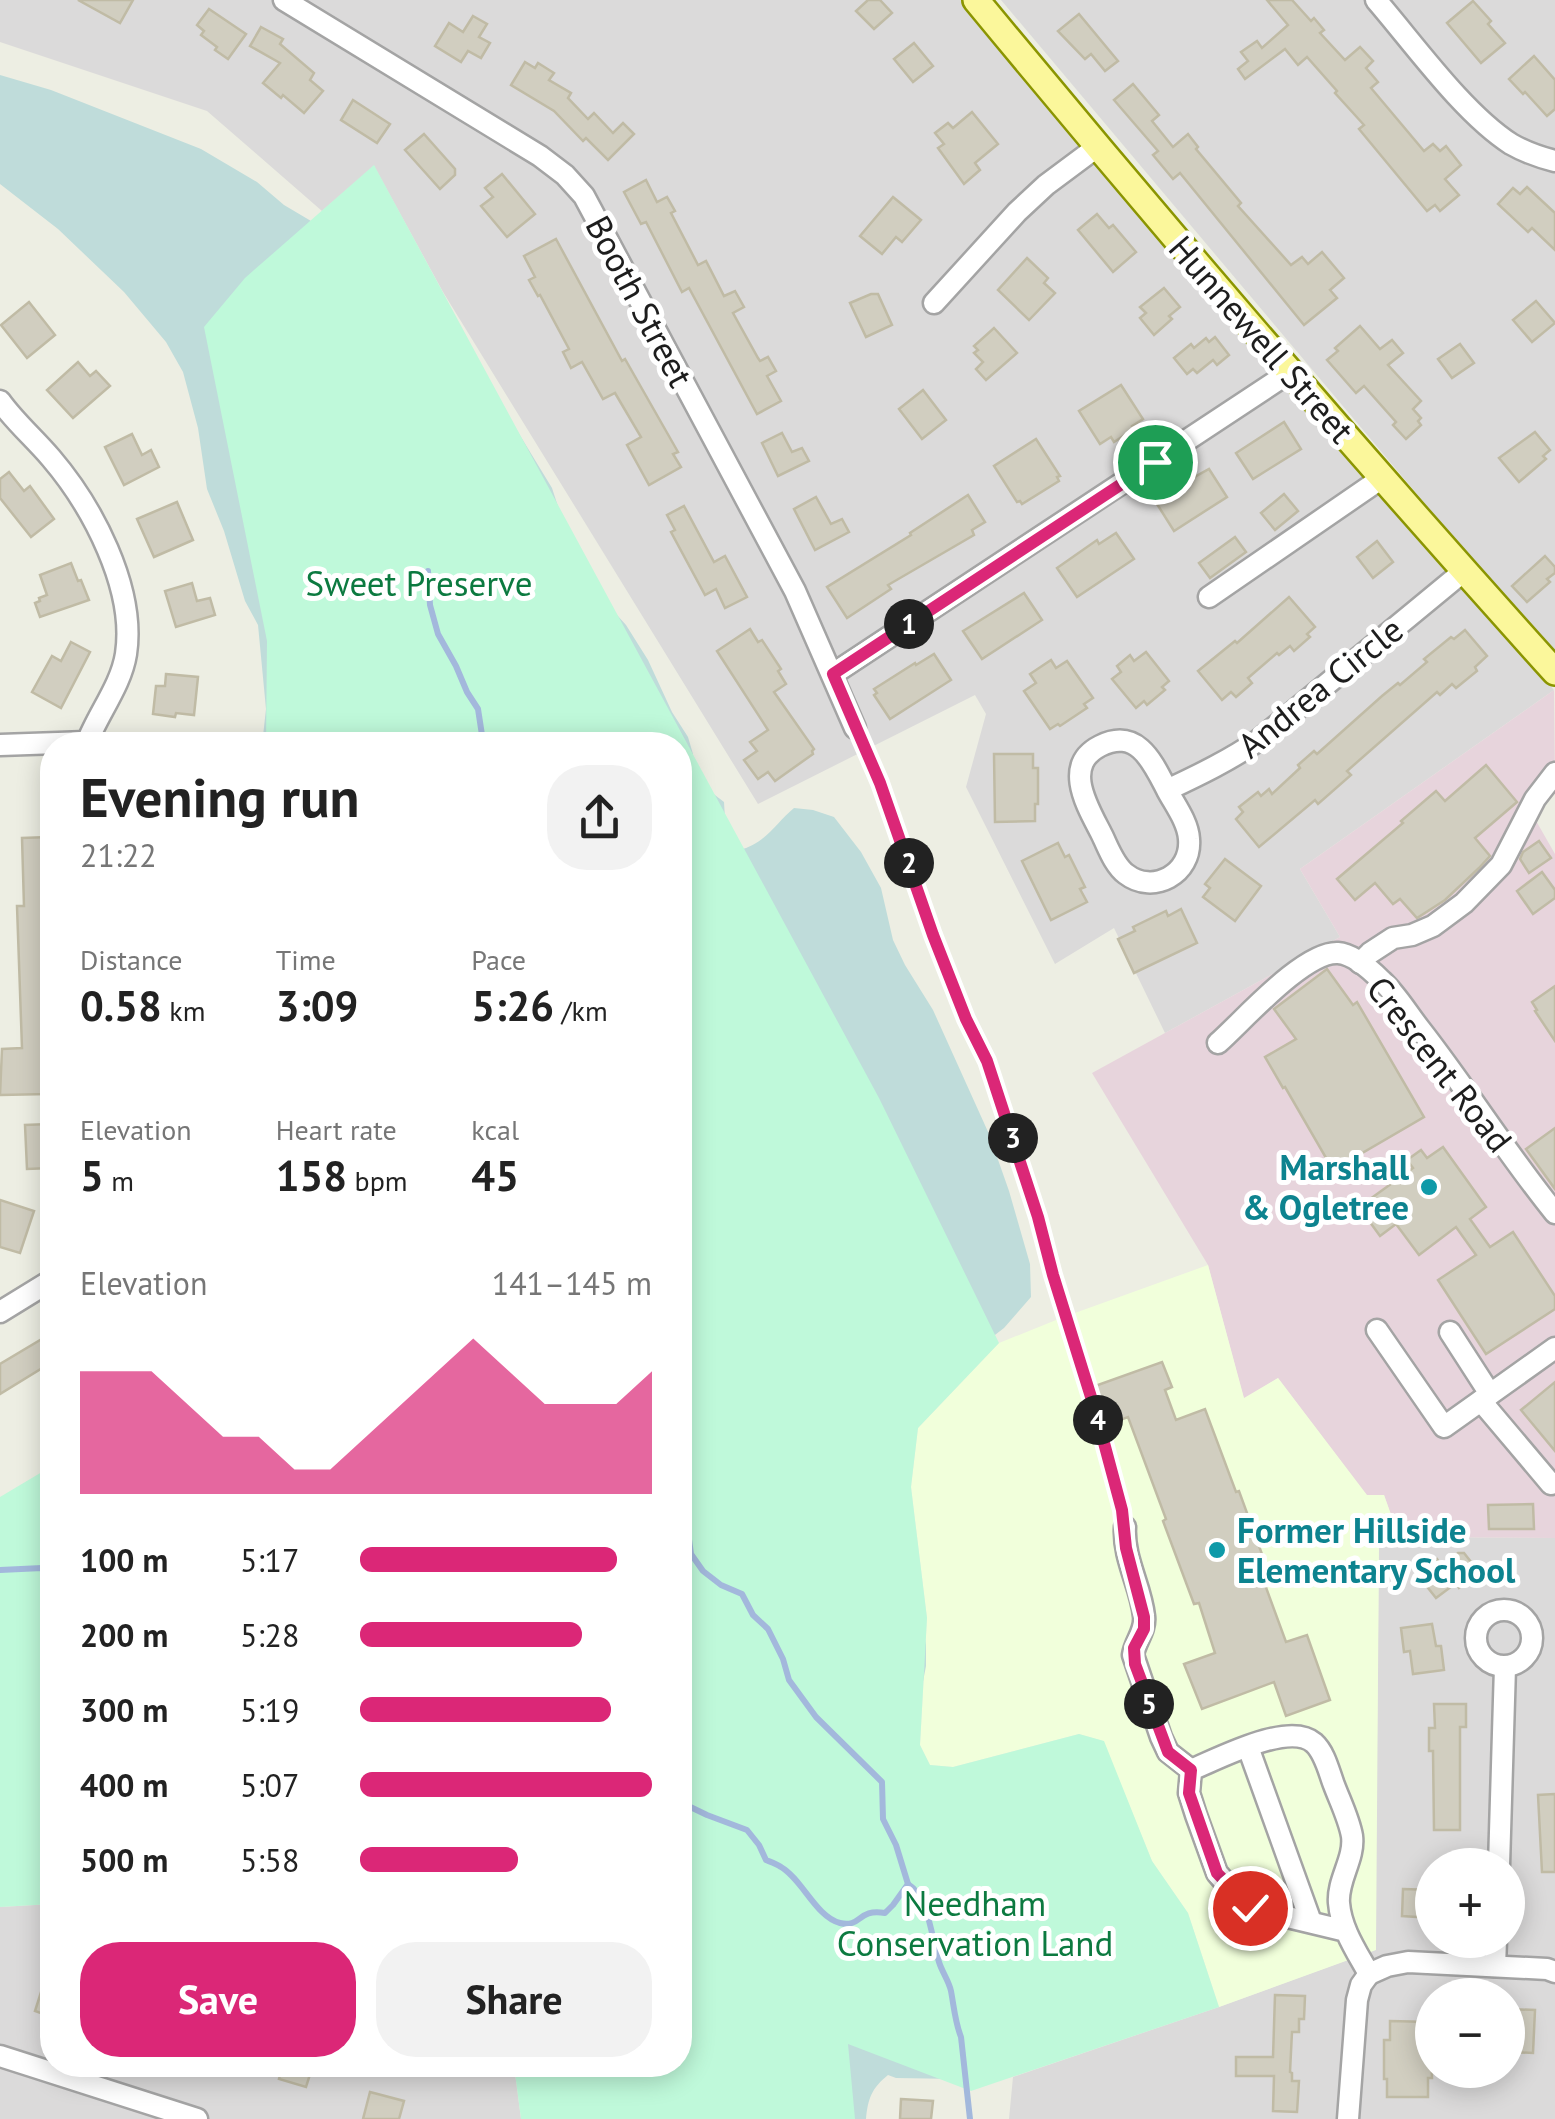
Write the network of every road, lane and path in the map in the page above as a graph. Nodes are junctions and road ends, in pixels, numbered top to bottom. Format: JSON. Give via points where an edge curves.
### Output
{"nodes":[{"id":1,"x":284,"y":0,"type":"edge"},
{"id":2,"x":976,"y":0,"type":"edge"},
{"id":3,"x":1376,"y":0,"type":"edge"},
{"id":4,"x":1097,"y":147,"type":"junction"},
{"id":5,"x":1555,"y":162,"type":"edge"},
{"id":6,"x":934,"y":304,"type":"dead end"},
{"id":7,"x":1290,"y":372,"type":"junction"},
{"id":8,"x":2,"y":409,"type":"edge"},
{"id":9,"x":1382,"y":478,"type":"junction"},
{"id":10,"x":1464,"y":571,"type":"junction"},
{"id":11,"x":1209,"y":596,"type":"dead end"},
{"id":12,"x":1555,"y":672,"type":"edge"},
{"id":13,"x":833,"y":674,"type":"junction"},
{"id":14,"x":855,"y":728,"type":"joint"},
{"id":15,"x":92,"y":732,"type":"edge"},
{"id":16,"x":0,"y":745,"type":"edge"},
{"id":17,"x":40,"y":745,"type":"edge"},
{"id":18,"x":1555,"y":772,"type":"edge"},
{"id":19,"x":1168,"y":790,"type":"junction"},
{"id":20,"x":1360,"y":963,"type":"junction"},
{"id":21,"x":1218,"y":1043,"type":"dead end"},
{"id":22,"x":1555,"y":1214,"type":"edge"},
{"id":23,"x":40,"y":1287,"type":"edge"},
{"id":24,"x":0,"y":1312,"type":"edge"},
{"id":25,"x":1377,"y":1330,"type":"dead end"},
{"id":26,"x":1450,"y":1332,"type":"dead end"},
{"id":27,"x":1555,"y":1348,"type":"edge"},
{"id":28,"x":1486,"y":1397,"type":"junction"},
{"id":29,"x":1551,"y":1484,"type":"dead end"},
{"id":30,"x":1125,"y":1527,"type":"joint"},
{"id":31,"x":1505,"y":1667,"type":"dead end"},
{"id":32,"x":1248,"y":1747,"type":"junction"},
{"id":33,"x":1191,"y":1770,"type":"junction"},
{"id":34,"x":1500,"y":1848,"type":"edge"},
{"id":35,"x":1312,"y":1922,"type":"junction"},
{"id":36,"x":1346,"y":1932,"type":"junction"},
{"id":37,"x":1495,"y":1958,"type":"edge"},
{"id":38,"x":1495,"y":1966,"type":"junction"},
{"id":39,"x":1555,"y":1972,"type":"edge"},
{"id":40,"x":1369,"y":1974,"type":"junction"},
{"id":41,"x":0,"y":2056,"type":"edge"},
{"id":42,"x":40,"y":2069,"type":"edge"},
{"id":43,"x":66,"y":2077,"type":"edge"},
{"id":44,"x":197,"y":2119,"type":"edge"},
{"id":45,"x":1348,"y":2119,"type":"edge"}],
"edges":[{"from":1,"to":13,"type":"street","name":"Booth Street","via":[[540,156],[584,196]]},
{"from":2,"to":4,"type":"main road","name":"Hunnewell Street"},
{"from":3,"to":5,"type":"street","via":[[1470,110],[1509,142]]},
{"from":4,"to":6,"type":"street","via":[[1017,212]]},
{"from":4,"to":7,"type":"main road","name":"Hunnewell Street"},
{"from":7,"to":9,"type":"main road","name":"Hunnewell Street"},
{"from":7,"to":13,"type":"street"},
{"from":8,"to":15,"type":"street","via":[[82,500],[114,565],[126,614],[126,654]]},
{"from":9,"to":10,"type":"main road","name":"Hunnewell Street"},
{"from":9,"to":11,"type":"street"},
{"from":10,"to":12,"type":"main road","name":"Hunnewell Street"},
{"from":10,"to":19,"type":"street","name":"Andrea Circle","via":[[1259,740]]},
{"from":13,"to":14,"type":"street","name":"Booth Street"},
{"from":14,"to":30,"type":"path","via":[[1011,1131]]},
{"from":16,"to":17,"type":"street"},
{"from":18,"to":20,"type":"street","via":[[1534,798],[1501,866],[1464,904],[1433,926],[1393,938]]},
{"from":19,"to":19,"type":"street","via":[[1150,757],[1129,742],[1101,745],[1082,767],[1082,795],[1115,860],[1141,882],[1171,877],[1188,855],[1188,831]]},
{"from":20,"to":21,"type":"street","via":[[1340,953],[1310,963]]},
{"from":20,"to":22,"type":"street","name":"Crescent Road","via":[[1439,1053]]},
{"from":23,"to":24,"type":"street"},
{"from":25,"to":28,"type":"street","via":[[1444,1428]]},
{"from":26,"to":28,"type":"street"},
{"from":27,"to":28,"type":"street"},
{"from":28,"to":29,"type":"street"},
{"from":30,"to":33,"type":"street","via":[[1144,1617],[1135,1664],[1168,1752]]},
{"from":31,"to":34,"type":"street"},
{"from":32,"to":33,"type":"street"},
{"from":32,"to":35,"type":"street"},
{"from":32,"to":36,"type":"street","via":[[1300,1736],[1326,1763],[1352,1837],[1339,1902]]},
{"from":33,"to":35,"type":"street","via":[[1189,1793],[1217,1873],[1250,1908]]},
{"from":35,"to":36,"type":"street"},
{"from":36,"to":40,"type":"street"},
{"from":37,"to":38,"type":"street"},
{"from":38,"to":39,"type":"street"},
{"from":38,"to":40,"type":"street","via":[[1408,1962]]},
{"from":40,"to":45,"type":"street","via":[[1357,2000]]},
{"from":41,"to":42,"type":"street"},
{"from":43,"to":44,"type":"street"}]}
